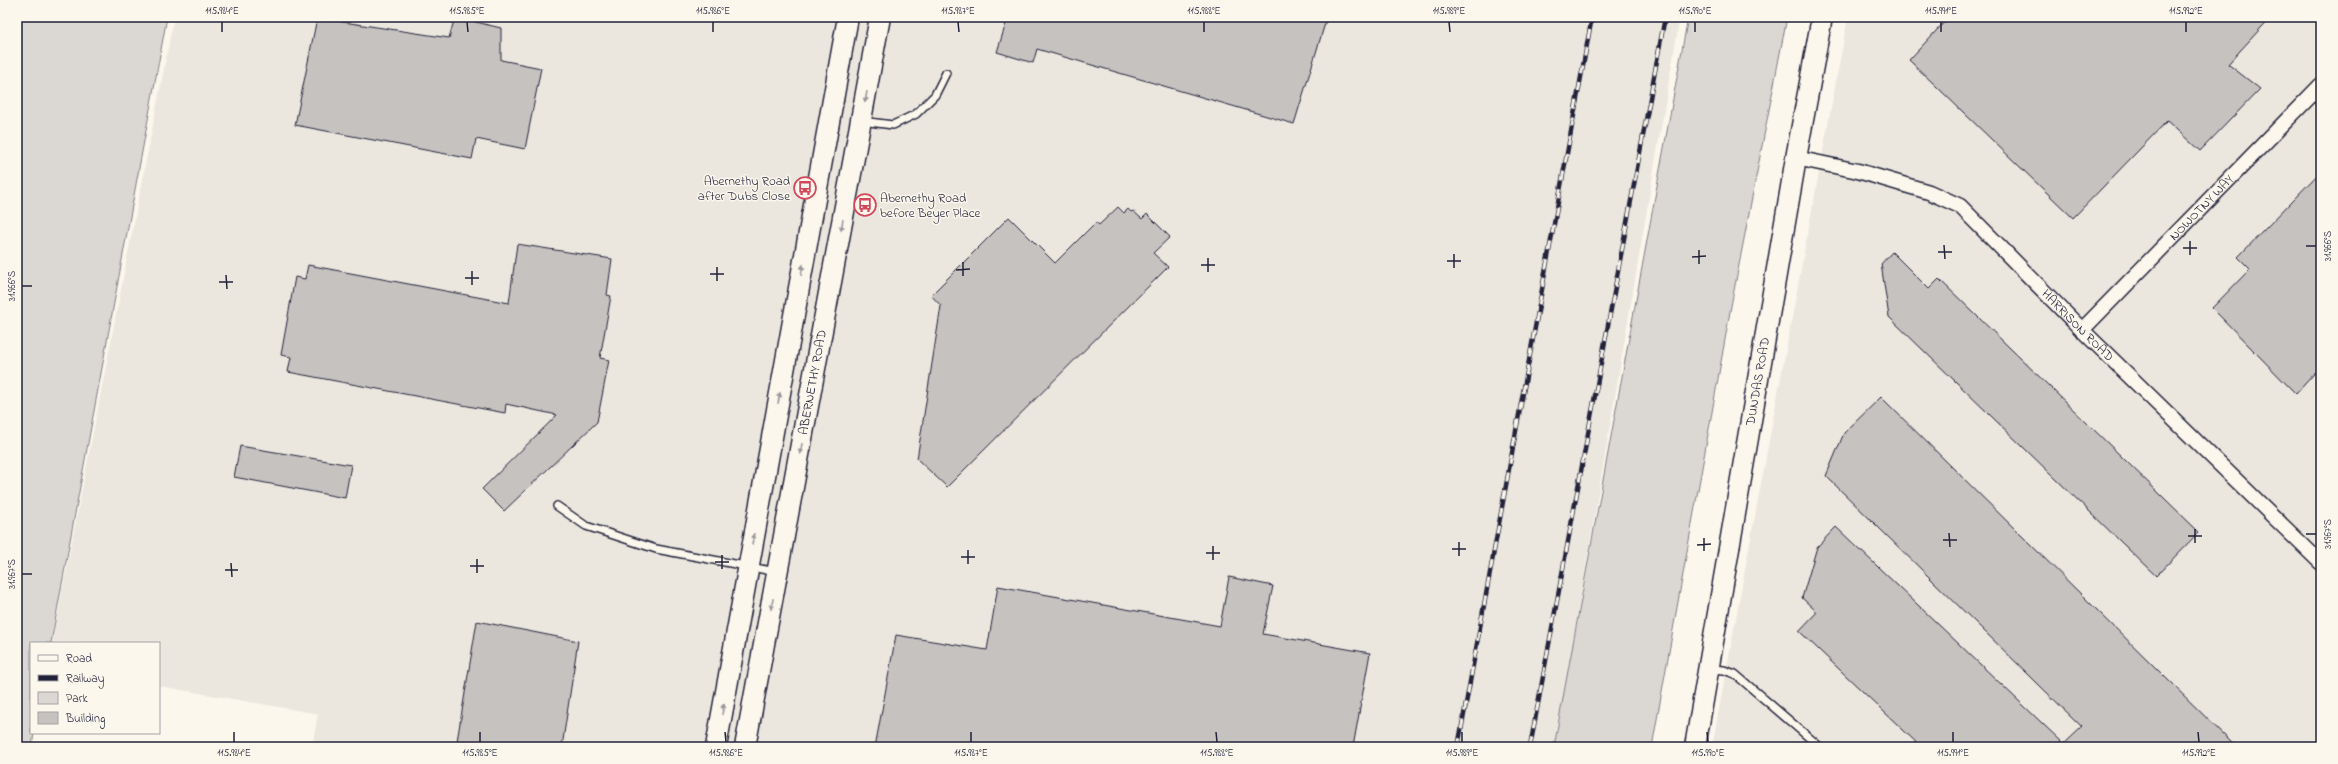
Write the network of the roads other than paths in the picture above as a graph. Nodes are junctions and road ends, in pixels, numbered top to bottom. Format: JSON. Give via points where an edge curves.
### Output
{"nodes":[{"id":1,"x":848,"y":17,"type":"edge"},
{"id":2,"x":880,"y":17,"type":"edge"},
{"id":3,"x":1822,"y":17,"type":"edge"},
{"id":4,"x":840,"y":60,"type":"junction"},
{"id":5,"x":871,"y":68,"type":"junction"},
{"id":6,"x":946,"y":73,"type":"dead end"},
{"id":7,"x":2321,"y":85,"type":"edge"},
{"id":8,"x":861,"y":122,"type":"junction"},
{"id":9,"x":1796,"y":158,"type":"junction"},
{"id":10,"x":2082,"y":330,"type":"junction"},
{"id":11,"x":557,"y":506,"type":"dead end"},
{"id":12,"x":2321,"y":563,"type":"edge"},
{"id":13,"x":748,"y":567,"type":"junction"},
{"id":14,"x":778,"y":573,"type":"junction"},
{"id":15,"x":1708,"y":669,"type":"junction"},
{"id":16,"x":716,"y":747,"type":"edge"},
{"id":17,"x":745,"y":747,"type":"edge"},
{"id":18,"x":1695,"y":747,"type":"edge"},
{"id":19,"x":1820,"y":747,"type":"edge"}],
"edges":[{"from":1,"to":4,"type":"main road"},
{"from":2,"to":5,"type":"main road","name":"ABERNETHY ROAD"},
{"from":3,"to":9,"type":"main road","name":"DUNDAS ROAD"},
{"from":4,"to":5,"type":"main road"},
{"from":13,"to":4,"type":"main road","one_way":true},
{"from":5,"to":8,"type":"main road","name":"ABERNETHY ROAD","one_way":true},
{"from":6,"to":8,"type":"lane","via":[[935,94],[916,114],[893,125]]},
{"from":7,"to":10,"type":"street","name":"NOWOTNY WAY"},
{"from":8,"to":14,"type":"main road","name":"ABERNETHY ROAD","one_way":true},
{"from":9,"to":10,"type":"street","name":"HARRISON ROAD","via":[[1858,171],[1929,192],[1960,206]]},
{"from":9,"to":15,"type":"main road","name":"DUNDAS ROAD"},
{"from":10,"to":12,"type":"street","name":"HARRISON ROAD"},
{"from":11,"to":13,"type":"lane","via":[[586,526],[656,549]]},
{"from":13,"to":14,"type":"lane"},
{"from":16,"to":13,"type":"main road","one_way":true},
{"from":14,"to":17,"type":"main road","name":"ABERNETHY ROAD","one_way":true},
{"from":15,"to":18,"type":"main road","name":"DUNDAS ROAD"},
{"from":15,"to":19,"type":"lane","via":[[1735,674]]}]}
